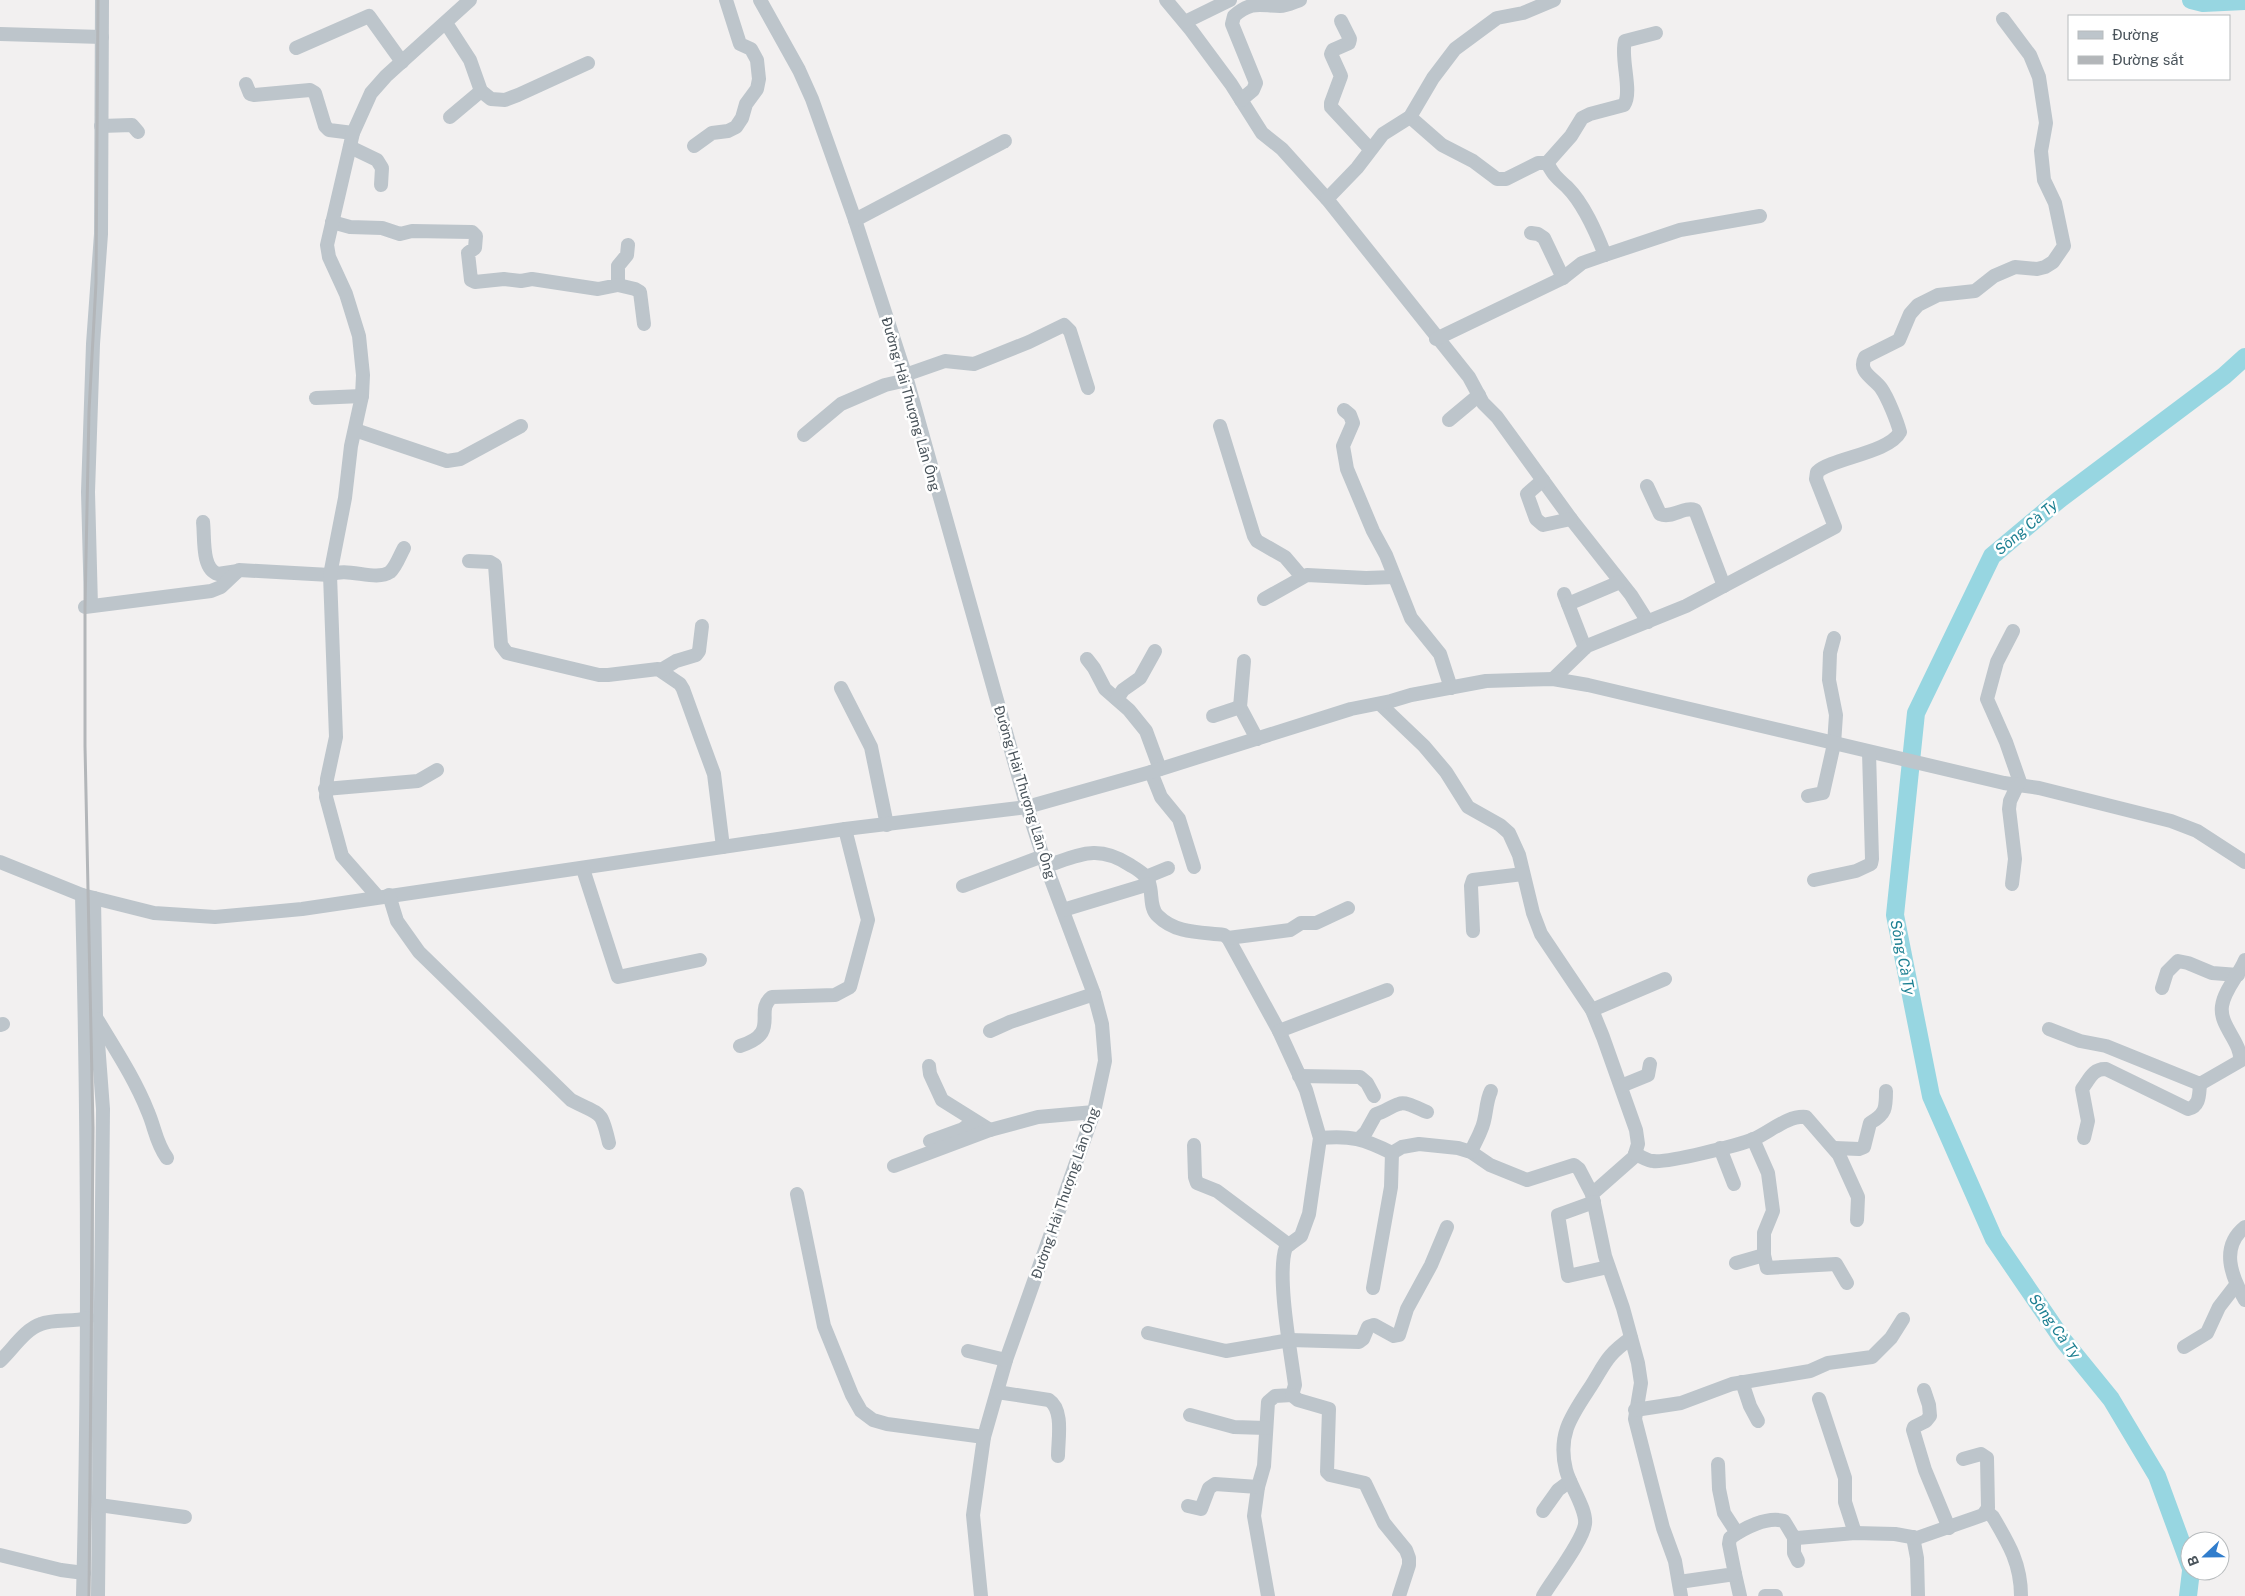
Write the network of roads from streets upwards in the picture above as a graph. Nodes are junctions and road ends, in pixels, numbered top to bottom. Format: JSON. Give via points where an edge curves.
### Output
{"nodes":[{"id":1,"x":102,"y":0,"type":"edge"},
{"id":2,"x":470,"y":0,"type":"edge"},
{"id":3,"x":726,"y":0,"type":"edge"},
{"id":4,"x":1166,"y":0,"type":"edge"},
{"id":5,"x":1230,"y":0,"type":"edge"},
{"id":6,"x":1300,"y":0,"type":"edge"},
{"id":7,"x":1554,"y":0,"type":"edge"},
{"id":8,"x":764,"y":1,"type":"edge"},
{"id":9,"x":2003,"y":19,"type":"dead end"},
{"id":10,"x":1185,"y":22,"type":"junction"},
{"id":11,"x":1341,"y":22,"type":"dead end"},
{"id":12,"x":446,"y":23,"type":"junction"},
{"id":13,"x":1656,"y":33,"type":"dead end"},
{"id":14,"x":0,"y":34,"type":"edge"},
{"id":15,"x":102,"y":37,"type":"junction"},
{"id":16,"x":296,"y":48,"type":"dead end"},
{"id":17,"x":402,"y":62,"type":"junction"},
{"id":18,"x":588,"y":63,"type":"dead end"},
{"id":19,"x":246,"y":84,"type":"dead end"},
{"id":20,"x":481,"y":91,"type":"junction"},
{"id":21,"x":1241,"y":100,"type":"junction"},
{"id":22,"x":450,"y":117,"type":"dead end"},
{"id":23,"x":1410,"y":117,"type":"junction"},
{"id":24,"x":101,"y":126,"type":"junction"},
{"id":25,"x":138,"y":132,"type":"dead end"},
{"id":26,"x":353,"y":133,"type":"junction"},
{"id":27,"x":1005,"y":141,"type":"dead end"},
{"id":28,"x":694,"y":146,"type":"dead end"},
{"id":29,"x":350,"y":147,"type":"junction"},
{"id":30,"x":1370,"y":149,"type":"junction"},
{"id":31,"x":1547,"y":163,"type":"junction"},
{"id":32,"x":380,"y":185,"type":"dead end"},
{"id":33,"x":1327,"y":199,"type":"junction"},
{"id":34,"x":1760,"y":216,"type":"dead end"},
{"id":35,"x":855,"y":220,"type":"junction"},
{"id":36,"x":332,"y":222,"type":"junction"},
{"id":37,"x":1531,"y":233,"type":"dead end"},
{"id":38,"x":628,"y":245,"type":"dead end"},
{"id":39,"x":1605,"y":255,"type":"junction"},
{"id":40,"x":1563,"y":278,"type":"junction"},
{"id":41,"x":618,"y":285,"type":"junction"},
{"id":42,"x":644,"y":324,"type":"dead end"},
{"id":43,"x":1436,"y":339,"type":"junction"},
{"id":44,"x":906,"y":377,"type":"junction"},
{"id":45,"x":1088,"y":388,"type":"dead end"},
{"id":46,"x":362,"y":396,"type":"junction"},
{"id":47,"x":1479,"y":396,"type":"junction"},
{"id":48,"x":316,"y":398,"type":"dead end"},
{"id":49,"x":1344,"y":410,"type":"dead end"},
{"id":50,"x":1449,"y":420,"type":"dead end"},
{"id":51,"x":521,"y":426,"type":"dead end"},
{"id":52,"x":1220,"y":426,"type":"dead end"},
{"id":53,"x":355,"y":430,"type":"junction"},
{"id":54,"x":804,"y":435,"type":"dead end"},
{"id":55,"x":1544,"y":480,"type":"junction"},
{"id":56,"x":1647,"y":486,"type":"dead end"},
{"id":57,"x":1571,"y":518,"type":"junction"},
{"id":58,"x":204,"y":522,"type":"dead end"},
{"id":59,"x":404,"y":548,"type":"dead end"},
{"id":60,"x":469,"y":561,"type":"dead end"},
{"id":61,"x":239,"y":570,"type":"junction"},
{"id":62,"x":330,"y":575,"type":"junction"},
{"id":63,"x":1302,"y":577,"type":"junction"},
{"id":64,"x":1394,"y":577,"type":"junction"},
{"id":65,"x":1620,"y":582,"type":"junction"},
{"id":66,"x":1724,"y":586,"type":"junction"},
{"id":67,"x":1264,"y":599,"type":"dead end"},
{"id":68,"x":1648,"y":622,"type":"junction"},
{"id":69,"x":702,"y":626,"type":"dead end"},
{"id":70,"x":2013,"y":631,"type":"dead end"},
{"id":71,"x":1834,"y":638,"type":"dead end"},
{"id":72,"x":1584,"y":648,"type":"junction"},
{"id":73,"x":1155,"y":651,"type":"dead end"},
{"id":74,"x":1087,"y":659,"type":"dead end"},
{"id":75,"x":1244,"y":660,"type":"dead end"},
{"id":76,"x":660,"y":670,"type":"junction"},
{"id":77,"x":1553,"y":679,"type":"junction"},
{"id":78,"x":841,"y":688,"type":"dead end"},
{"id":79,"x":1452,"y":688,"type":"junction"},
{"id":80,"x":1117,"y":699,"type":"junction"},
{"id":81,"x":1380,"y":704,"type":"junction"},
{"id":82,"x":1240,"y":707,"type":"junction"},
{"id":83,"x":1213,"y":716,"type":"dead end"},
{"id":84,"x":1257,"y":740,"type":"junction"},
{"id":85,"x":1834,"y":744,"type":"junction"},
{"id":86,"x":1872,"y":753,"type":"junction"},
{"id":87,"x":437,"y":770,"type":"dead end"},
{"id":88,"x":1156,"y":771,"type":"junction"},
{"id":89,"x":2020,"y":784,"type":"junction"},
{"id":90,"x":325,"y":789,"type":"junction"},
{"id":91,"x":1808,"y":796,"type":"dead end"},
{"id":92,"x":1027,"y":807,"type":"junction"},
{"id":93,"x":888,"y":824,"type":"junction"},
{"id":94,"x":845,"y":829,"type":"junction"},
{"id":95,"x":723,"y":847,"type":"junction"},
{"id":96,"x":1045,"y":861,"type":"junction"},
{"id":97,"x":0,"y":862,"type":"edge"},
{"id":98,"x":2245,"y":862,"type":"edge"},
{"id":99,"x":1194,"y":867,"type":"dead end"},
{"id":100,"x":1168,"y":868,"type":"dead end"},
{"id":101,"x":583,"y":869,"type":"junction"},
{"id":102,"x":1523,"y":874,"type":"junction"},
{"id":103,"x":1814,"y":880,"type":"dead end"},
{"id":104,"x":1148,"y":881,"type":"junction"},
{"id":105,"x":2012,"y":884,"type":"dead end"},
{"id":106,"x":963,"y":886,"type":"dead end"},
{"id":107,"x":383,"y":896,"type":"junction"},
{"id":108,"x":88,"y":897,"type":"junction"},
{"id":109,"x":1348,"y":908,"type":"dead end"},
{"id":110,"x":1063,"y":910,"type":"junction"},
{"id":111,"x":1474,"y":931,"type":"dead end"},
{"id":112,"x":1228,"y":938,"type":"junction"},
{"id":113,"x":700,"y":960,"type":"dead end"},
{"id":114,"x":2245,"y":960,"type":"edge"},
{"id":115,"x":2238,"y":975,"type":"junction"},
{"id":116,"x":1664,"y":979,"type":"dead end"},
{"id":117,"x":2162,"y":988,"type":"dead end"},
{"id":118,"x":1387,"y":990,"type":"dead end"},
{"id":119,"x":1094,"y":994,"type":"junction"},
{"id":120,"x":1592,"y":1010,"type":"junction"},
{"id":121,"x":96,"y":1016,"type":"junction"},
{"id":122,"x":2048,"y":1030,"type":"dead end"},
{"id":123,"x":990,"y":1031,"type":"dead end"},
{"id":124,"x":1279,"y":1031,"type":"junction"},
{"id":125,"x":740,"y":1046,"type":"dead end"},
{"id":126,"x":1650,"y":1064,"type":"dead end"},
{"id":127,"x":929,"y":1066,"type":"dead end"},
{"id":128,"x":1299,"y":1076,"type":"junction"},
{"id":129,"x":2200,"y":1084,"type":"junction"},
{"id":130,"x":1621,"y":1086,"type":"junction"},
{"id":131,"x":1491,"y":1091,"type":"dead end"},
{"id":132,"x":1886,"y":1091,"type":"dead end"},
{"id":133,"x":1374,"y":1096,"type":"dead end"},
{"id":134,"x":1094,"y":1112,"type":"junction"},
{"id":135,"x":1427,"y":1112,"type":"dead end"},
{"id":136,"x":974,"y":1121,"type":"junction"},
{"id":137,"x":990,"y":1130,"type":"junction"},
{"id":138,"x":1320,"y":1138,"type":"junction"},
{"id":139,"x":2084,"y":1138,"type":"dead end"},
{"id":140,"x":1753,"y":1139,"type":"junction"},
{"id":141,"x":1359,"y":1140,"type":"junction"},
{"id":142,"x":930,"y":1141,"type":"dead end"},
{"id":143,"x":609,"y":1143,"type":"dead end"},
{"id":144,"x":1194,"y":1145,"type":"dead end"},
{"id":145,"x":1720,"y":1148,"type":"junction"},
{"id":146,"x":1834,"y":1148,"type":"junction"},
{"id":147,"x":1471,"y":1152,"type":"junction"},
{"id":148,"x":1392,"y":1153,"type":"junction"},
{"id":149,"x":1636,"y":1154,"type":"junction"},
{"id":150,"x":167,"y":1158,"type":"dead end"},
{"id":151,"x":894,"y":1166,"type":"dead end"},
{"id":152,"x":1734,"y":1184,"type":"dead end"},
{"id":153,"x":797,"y":1194,"type":"dead end"},
{"id":154,"x":1593,"y":1198,"type":"junction"},
{"id":155,"x":1857,"y":1220,"type":"dead end"},
{"id":156,"x":1447,"y":1227,"type":"dead end"},
{"id":157,"x":2245,"y":1227,"type":"edge"},
{"id":158,"x":1289,"y":1245,"type":"junction"},
{"id":159,"x":1764,"y":1255,"type":"junction"},
{"id":160,"x":1736,"y":1263,"type":"dead end"},
{"id":161,"x":1608,"y":1268,"type":"junction"},
{"id":162,"x":1847,"y":1283,"type":"dead end"},
{"id":163,"x":2236,"y":1285,"type":"junction"},
{"id":164,"x":1373,"y":1288,"type":"dead end"},
{"id":165,"x":2245,"y":1300,"type":"edge"},
{"id":166,"x":88,"y":1318,"type":"junction"},
{"id":167,"x":1903,"y":1319,"type":"dead end"},
{"id":168,"x":1148,"y":1332,"type":"dead end"},
{"id":169,"x":1631,"y":1338,"type":"junction"},
{"id":170,"x":1290,"y":1340,"type":"junction"},
{"id":171,"x":2184,"y":1346,"type":"dead end"},
{"id":172,"x":968,"y":1351,"type":"dead end"},
{"id":173,"x":1006,"y":1360,"type":"junction"},
{"id":174,"x":0,"y":1361,"type":"edge"},
{"id":175,"x":1742,"y":1382,"type":"junction"},
{"id":176,"x":1924,"y":1390,"type":"dead end"},
{"id":177,"x":997,"y":1392,"type":"junction"},
{"id":178,"x":1292,"y":1395,"type":"junction"},
{"id":179,"x":1819,"y":1399,"type":"dead end"},
{"id":180,"x":1635,"y":1410,"type":"junction"},
{"id":181,"x":1190,"y":1415,"type":"dead end"},
{"id":182,"x":1758,"y":1422,"type":"dead end"},
{"id":183,"x":1266,"y":1428,"type":"junction"},
{"id":184,"x":984,"y":1437,"type":"junction"},
{"id":185,"x":1058,"y":1456,"type":"dead end"},
{"id":186,"x":1963,"y":1458,"type":"dead end"},
{"id":187,"x":1718,"y":1464,"type":"dead end"},
{"id":188,"x":1570,"y":1481,"type":"junction"},
{"id":189,"x":1258,"y":1487,"type":"junction"},
{"id":190,"x":99,"y":1505,"type":"junction"},
{"id":191,"x":1188,"y":1506,"type":"dead end"},
{"id":192,"x":1543,"y":1511,"type":"dead end"},
{"id":193,"x":1987,"y":1512,"type":"junction"},
{"id":194,"x":185,"y":1516,"type":"dead end"},
{"id":195,"x":1949,"y":1528,"type":"junction"},
{"id":196,"x":1737,"y":1533,"type":"junction"},
{"id":197,"x":1855,"y":1533,"type":"junction"},
{"id":198,"x":1794,"y":1537,"type":"junction"},
{"id":199,"x":1913,"y":1538,"type":"junction"},
{"id":200,"x":0,"y":1555,"type":"edge"},
{"id":201,"x":1798,"y":1561,"type":"dead end"},
{"id":202,"x":84,"y":1573,"type":"junction"},
{"id":203,"x":1736,"y":1574,"type":"junction"},
{"id":204,"x":1680,"y":1589,"type":"edge"},
{"id":205,"x":83,"y":1596,"type":"edge"},
{"id":206,"x":98,"y":1596,"type":"edge"},
{"id":207,"x":981,"y":1596,"type":"edge"},
{"id":208,"x":1268,"y":1596,"type":"edge"},
{"id":209,"x":1399,"y":1596,"type":"edge"},
{"id":210,"x":1543,"y":1596,"type":"edge"},
{"id":211,"x":1740,"y":1596,"type":"edge"},
{"id":212,"x":1765,"y":1596,"type":"edge"},
{"id":213,"x":1776,"y":1596,"type":"edge"},
{"id":214,"x":1918,"y":1596,"type":"edge"},
{"id":215,"x":2021,"y":1596,"type":"edge"}],
"edges":[{"from":1,"to":15,"type":"street"},
{"from":2,"to":12,"type":"street"},
{"from":3,"to":28,"type":"street","via":[[740,44],[751,49],[757,60],[758,85],[736,127],[712,133]]},
{"from":4,"to":10,"type":"street"},
{"from":5,"to":10,"type":"street"},
{"from":6,"to":21,"type":"street","via":[[1279,6],[1261,2],[1234,16],[1232,24],[1256,83]]},
{"from":7,"to":23,"type":"street","via":[[1523,13],[1497,18],[1455,49]]},
{"from":8,"to":35,"type":"street","name":"Đường Hải Thượng Lãn Ông","via":[[812,99]]},
{"from":9,"to":66,"type":"street","via":[[2030,55],[2039,78],[2046,123],[2041,151],[2044,180],[2055,204],[2064,246],[2053,262],[2045,267],[2015,267],[1994,276],[1974,292],[1932,298],[1910,314],[1900,340],[1866,356],[1863,366],[1868,377],[1882,389],[1899,435],[1862,455],[1817,472],[1816,479],[1835,527]]},
{"from":10,"to":21,"type":"street"},
{"from":11,"to":30,"type":"street","via":[[1350,39],[1333,50],[1341,76],[1331,107]]},
{"from":12,"to":17,"type":"street"},
{"from":12,"to":20,"type":"street","via":[[470,60]]},
{"from":13,"to":31,"type":"street","via":[[1625,41],[1627,97],[1624,105],[1582,118]]},
{"from":14,"to":15,"type":"street"},
{"from":15,"to":24,"type":"street"},
{"from":16,"to":17,"type":"street","via":[[369,16]]},
{"from":17,"to":26,"type":"street","via":[[371,93]]},
{"from":18,"to":20,"type":"street","via":[[505,100],[491,99]]},
{"from":19,"to":26,"type":"street","via":[[250,94],[254,95],[310,90],[315,93],[329,130]]},
{"from":20,"to":22,"type":"street"},
{"from":21,"to":33,"type":"street","via":[[1262,133],[1282,149]]},
{"from":23,"to":30,"type":"street","via":[[1387,131]]},
{"from":23,"to":31,"type":"street","via":[[1442,145],[1473,161],[1497,179],[1506,179],[1538,163]]},
{"from":24,"to":25,"type":"street","via":[[132,125]]},
{"from":24,"to":61,"type":"street","via":[[101,234],[88,492],[88,606],[211,591],[221,587]]},
{"from":26,"to":29,"type":"street"},
{"from":27,"to":35,"type":"street"},
{"from":29,"to":32,"type":"street","via":[[377,160],[382,168]]},
{"from":29,"to":36,"type":"street"},
{"from":30,"to":33,"type":"street","via":[[1357,168]]},
{"from":31,"to":39,"type":"street","via":[[1594,226]]},
{"from":33,"to":43,"type":"street"},
{"from":34,"to":39,"type":"street","via":[[1680,230]]},
{"from":35,"to":44,"type":"street","name":"Đường Hải Thượng Lãn Ông"},
{"from":36,"to":41,"type":"street","via":[[350,227],[382,228],[400,234],[412,231],[472,232],[476,236],[475,248],[468,253],[470,280],[476,282],[532,279],[598,289]]},
{"from":36,"to":46,"type":"street","via":[[327,245],[329,257],[346,294],[359,336]]},
{"from":37,"to":40,"type":"street","via":[[1544,238]]},
{"from":38,"to":41,"type":"street","via":[[627,255],[618,266]]},
{"from":39,"to":40,"type":"street","via":[[1582,263]]},
{"from":40,"to":43,"type":"street"},
{"from":41,"to":42,"type":"street","via":[[640,292]]},
{"from":43,"to":47,"type":"street","via":[[1469,377]]},
{"from":44,"to":45,"type":"street","via":[[945,361],[974,364],[1064,324],[1070,331]]},
{"from":44,"to":54,"type":"street","via":[[841,404]]},
{"from":44,"to":92,"type":"street","name":"Đường Hải Thượng Lãn Ông"},
{"from":46,"to":48,"type":"street"},
{"from":46,"to":53,"type":"street"},
{"from":47,"to":50,"type":"street"},
{"from":47,"to":55,"type":"street"},
{"from":49,"to":64,"type":"street","via":[[1353,423],[1344,446],[1347,469]]},
{"from":51,"to":53,"type":"street","via":[[460,459],[448,461]]},
{"from":52,"to":63,"type":"street","via":[[1254,536],[1285,557]]},
{"from":53,"to":62,"type":"street"},
{"from":55,"to":57,"type":"street"},
{"from":55,"to":57,"type":"street","via":[[1527,494],[1536,519],[1543,525]]},
{"from":56,"to":66,"type":"street","via":[[1660,514],[1667,516],[1695,510]]},
{"from":57,"to":65,"type":"street"},
{"from":58,"to":61,"type":"street","via":[[207,564],[211,570],[218,574]]},
{"from":59,"to":62,"type":"street","via":[[388,573]]},
{"from":60,"to":76,"type":"street","via":[[495,564],[501,645],[507,652],[599,675]]},
{"from":61,"to":62,"type":"street"},
{"from":62,"to":90,"type":"street","via":[[336,737]]},
{"from":63,"to":64,"type":"street","via":[[1312,574]]},
{"from":63,"to":67,"type":"street"},
{"from":64,"to":79,"type":"street","via":[[1411,618],[1440,654]]},
{"from":65,"to":68,"type":"street"},
{"from":65,"to":72,"type":"street","via":[[1566,599]]},
{"from":66,"to":68,"type":"street"},
{"from":68,"to":72,"type":"street"},
{"from":69,"to":76,"type":"street","via":[[696,655]]},
{"from":70,"to":89,"type":"street","via":[[1997,662],[1988,699]]},
{"from":71,"to":85,"type":"street","via":[[1829,680],[1836,715]]},
{"from":72,"to":77,"type":"street"},
{"from":73,"to":80,"type":"street","via":[[1140,678],[1123,690]]},
{"from":74,"to":80,"type":"street","via":[[1105,689]]},
{"from":75,"to":82,"type":"street"},
{"from":76,"to":95,"type":"street","via":[[683,689],[704,745],[714,774]]},
{"from":77,"to":79,"type":"street","via":[[1486,681]]},
{"from":77,"to":85,"type":"street"},
{"from":78,"to":93,"type":"street","via":[[871,747]]},
{"from":79,"to":81,"type":"street"},
{"from":80,"to":88,"type":"street","via":[[1146,731]]},
{"from":81,"to":84,"type":"street","via":[[1350,709]]},
{"from":81,"to":102,"type":"street","via":[[1446,772],[1468,808],[1507,830],[1519,854]]},
{"from":82,"to":83,"type":"street"},
{"from":82,"to":84,"type":"street"},
{"from":84,"to":88,"type":"street"},
{"from":85,"to":86,"type":"street"},
{"from":85,"to":91,"type":"street","via":[[1824,794]]},
{"from":86,"to":89,"type":"street"},
{"from":86,"to":103,"type":"street","via":[[1871,864],[1856,871]]},
{"from":87,"to":90,"type":"street","via":[[418,781]]},
{"from":88,"to":92,"type":"street"},
{"from":88,"to":99,"type":"street","via":[[1161,797],[1180,819]]},
{"from":89,"to":98,"type":"street","via":[[2171,821],[2197,831]]},
{"from":89,"to":105,"type":"street","via":[[2009,809],[2015,859]]},
{"from":90,"to":107,"type":"street","via":[[342,856]]},
{"from":92,"to":93,"type":"street"},
{"from":92,"to":96,"type":"street","name":"Đường Hải Thượng Lãn Ông"},
{"from":93,"to":94,"type":"street"},
{"from":94,"to":95,"type":"street"},
{"from":94,"to":125,"type":"street","via":[[868,920],[850,987],[835,995],[772,996],[766,1004],[762,1034]]},
{"from":95,"to":101,"type":"street"},
{"from":96,"to":104,"type":"street","via":[[1105,852],[1125,862]]},
{"from":96,"to":106,"type":"street"},
{"from":96,"to":110,"type":"street","name":"Đường Hải Thượng Lãn Ông"},
{"from":97,"to":108,"type":"street"},
{"from":100,"to":104,"type":"street"},
{"from":101,"to":107,"type":"street"},
{"from":101,"to":113,"type":"street","via":[[618,977]]},
{"from":102,"to":111,"type":"street","via":[[1473,880],[1470,886]]},
{"from":102,"to":120,"type":"street","via":[[1540,934]]},
{"from":104,"to":110,"type":"street"},
{"from":104,"to":112,"type":"street","via":[[1157,916],[1182,930]]},
{"from":107,"to":108,"type":"street","via":[[338,905],[214,917],[154,913]]},
{"from":107,"to":143,"type":"street","via":[[418,952],[571,1100],[603,1117]]},
{"from":108,"to":121,"type":"street"},
{"from":108,"to":166,"type":"street"},
{"from":109,"to":112,"type":"street","via":[[1316,923],[1301,923],[1290,930]]},
{"from":110,"to":119,"type":"street","name":"Đường Hải Thượng Lãn Ông"},
{"from":112,"to":124,"type":"street"},
{"from":114,"to":115,"type":"street"},
{"from":115,"to":117,"type":"street","via":[[2212,973],[2178,962],[2167,972]]},
{"from":115,"to":129,"type":"street","via":[[2222,1006],[2240,1061]]},
{"from":116,"to":120,"type":"street"},
{"from":118,"to":124,"type":"street"},
{"from":119,"to":123,"type":"street"},
{"from":119,"to":134,"type":"street","name":"Đường Hải Thượng Lãn Ông","via":[[1102,1024],[1106,1061]]},
{"from":120,"to":130,"type":"street"},
{"from":121,"to":150,"type":"street","via":[[130,1074],[149,1112],[157,1142]]},
{"from":121,"to":190,"type":"street","via":[[103,1109]]},
{"from":122,"to":129,"type":"street","via":[[2106,1046]]},
{"from":124,"to":128,"type":"street"},
{"from":126,"to":130,"type":"street","via":[[1648,1075]]},
{"from":127,"to":136,"type":"street","via":[[942,1100]]},
{"from":128,"to":133,"type":"street","via":[[1360,1077]]},
{"from":128,"to":138,"type":"street","via":[[1312,1105]]},
{"from":129,"to":139,"type":"street","via":[[2198,1102],[2188,1109],[2106,1068],[2100,1068],[2082,1089],[2088,1121]]},
{"from":130,"to":149,"type":"street","via":[[1636,1130]]},
{"from":131,"to":147,"type":"street","via":[[1481,1130]]},
{"from":132,"to":146,"type":"street","via":[[1884,1112],[1870,1123],[1864,1147]]},
{"from":134,"to":137,"type":"street","via":[[1038,1117]]},
{"from":134,"to":173,"type":"street","name":"Đường Hải Thượng Lãn Ông"},
{"from":135,"to":141,"type":"street","via":[[1398,1104],[1376,1114]]},
{"from":136,"to":137,"type":"street"},
{"from":136,"to":142,"type":"street","via":[[963,1129]]},
{"from":137,"to":151,"type":"street"},
{"from":138,"to":141,"type":"street","via":[[1351,1137]]},
{"from":138,"to":158,"type":"street","via":[[1309,1214],[1301,1236]]},
{"from":140,"to":145,"type":"street"},
{"from":140,"to":146,"type":"street","via":[[1780,1124],[1804,1116]]},
{"from":140,"to":159,"type":"street","via":[[1768,1173],[1773,1211],[1764,1233]]},
{"from":141,"to":148,"type":"street"},
{"from":144,"to":158,"type":"street","via":[[1197,1183],[1217,1191]]},
{"from":145,"to":149,"type":"street","via":[[1653,1162]]},
{"from":145,"to":152,"type":"street"},
{"from":146,"to":155,"type":"street","via":[[1858,1197]]},
{"from":147,"to":148,"type":"street","via":[[1419,1144],[1402,1147]]},
{"from":147,"to":154,"type":"street","via":[[1490,1165],[1527,1180],[1571,1165],[1577,1166]]},
{"from":148,"to":164,"type":"street","via":[[1391,1187]]},
{"from":149,"to":154,"type":"street"},
{"from":153,"to":184,"type":"street","via":[[824,1326],[861,1411],[886,1424]]},
{"from":154,"to":161,"type":"street"},
{"from":154,"to":161,"type":"street","via":[[1558,1215],[1568,1276]]},
{"from":156,"to":170,"type":"street","via":[[1407,1309],[1399,1335],[1394,1336],[1374,1325],[1368,1327],[1359,1342]]},
{"from":157,"to":163,"type":"street","via":[[2233,1239],[2231,1247]]},
{"from":158,"to":170,"type":"street","via":[[1284,1256],[1283,1284]]},
{"from":159,"to":160,"type":"street"},
{"from":159,"to":162,"type":"street","via":[[1767,1268],[1836,1264]]},
{"from":161,"to":169,"type":"street"},
{"from":163,"to":165,"type":"street"},
{"from":163,"to":171,"type":"street","via":[[2219,1307],[2207,1333]]},
{"from":166,"to":174,"type":"street","via":[[34,1327]]},
{"from":166,"to":202,"type":"street"},
{"from":167,"to":175,"type":"street","via":[[1891,1338],[1872,1357]]},
{"from":168,"to":170,"type":"street","via":[[1226,1351]]},
{"from":169,"to":180,"type":"street","via":[[1641,1378]]},
{"from":169,"to":188,"type":"street","via":[[1606,1359],[1568,1423],[1564,1452]]},
{"from":170,"to":178,"type":"street","via":[[1295,1386]]},
{"from":172,"to":173,"type":"street"},
{"from":173,"to":177,"type":"street","name":"Đường Hải Thượng Lãn Ông"},
{"from":175,"to":180,"type":"street","via":[[1681,1403]]},
{"from":175,"to":182,"type":"street"},
{"from":176,"to":195,"type":"street","via":[[1930,1416],[1912,1430]]},
{"from":177,"to":184,"type":"street","name":"Đường Hải Thượng Lãn Ông"},
{"from":177,"to":185,"type":"street","via":[[1049,1400],[1055,1404],[1058,1411]]},
{"from":178,"to":183,"type":"street","via":[[1275,1396],[1269,1400]]},
{"from":178,"to":209,"type":"street","via":[[1298,1400],[1330,1409],[1327,1472],[1365,1483],[1384,1523],[1406,1550],[1410,1561]]},
{"from":179,"to":197,"type":"street","via":[[1845,1478],[1846,1502]]},
{"from":180,"to":204,"type":"street","via":[[1638,1437]]},
{"from":181,"to":183,"type":"street","via":[[1234,1427]]},
{"from":183,"to":189,"type":"street","via":[[1264,1466]]},
{"from":184,"to":207,"type":"street","name":"Đường Hải Thượng Lãn Ông","via":[[974,1515]]},
{"from":186,"to":193,"type":"street","via":[[1981,1454],[1986,1458]]},
{"from":187,"to":196,"type":"street","via":[[1724,1513]]},
{"from":188,"to":192,"type":"street","via":[[1558,1490]]},
{"from":188,"to":210,"type":"street","via":[[1585,1524]]},
{"from":189,"to":191,"type":"street","via":[[1215,1484],[1209,1488],[1201,1509]]},
{"from":189,"to":208,"type":"street","via":[[1255,1528]]},
{"from":190,"to":194,"type":"street"},
{"from":190,"to":206,"type":"street"},
{"from":193,"to":195,"type":"street"},
{"from":193,"to":215,"type":"street","via":[[1993,1516],[2018,1563]]},
{"from":195,"to":199,"type":"street"},
{"from":196,"to":198,"type":"street","via":[[1754,1524],[1779,1520],[1788,1525]]},
{"from":196,"to":203,"type":"street","via":[[1729,1541]]},
{"from":197,"to":198,"type":"street"},
{"from":197,"to":199,"type":"street"},
{"from":198,"to":201,"type":"street","via":[[1794,1553]]},
{"from":199,"to":214,"type":"street"},
{"from":200,"to":202,"type":"street"},
{"from":202,"to":205,"type":"street"},
{"from":203,"to":204,"type":"street"},
{"from":203,"to":211,"type":"street"},
{"from":212,"to":213,"type":"street"}]}
